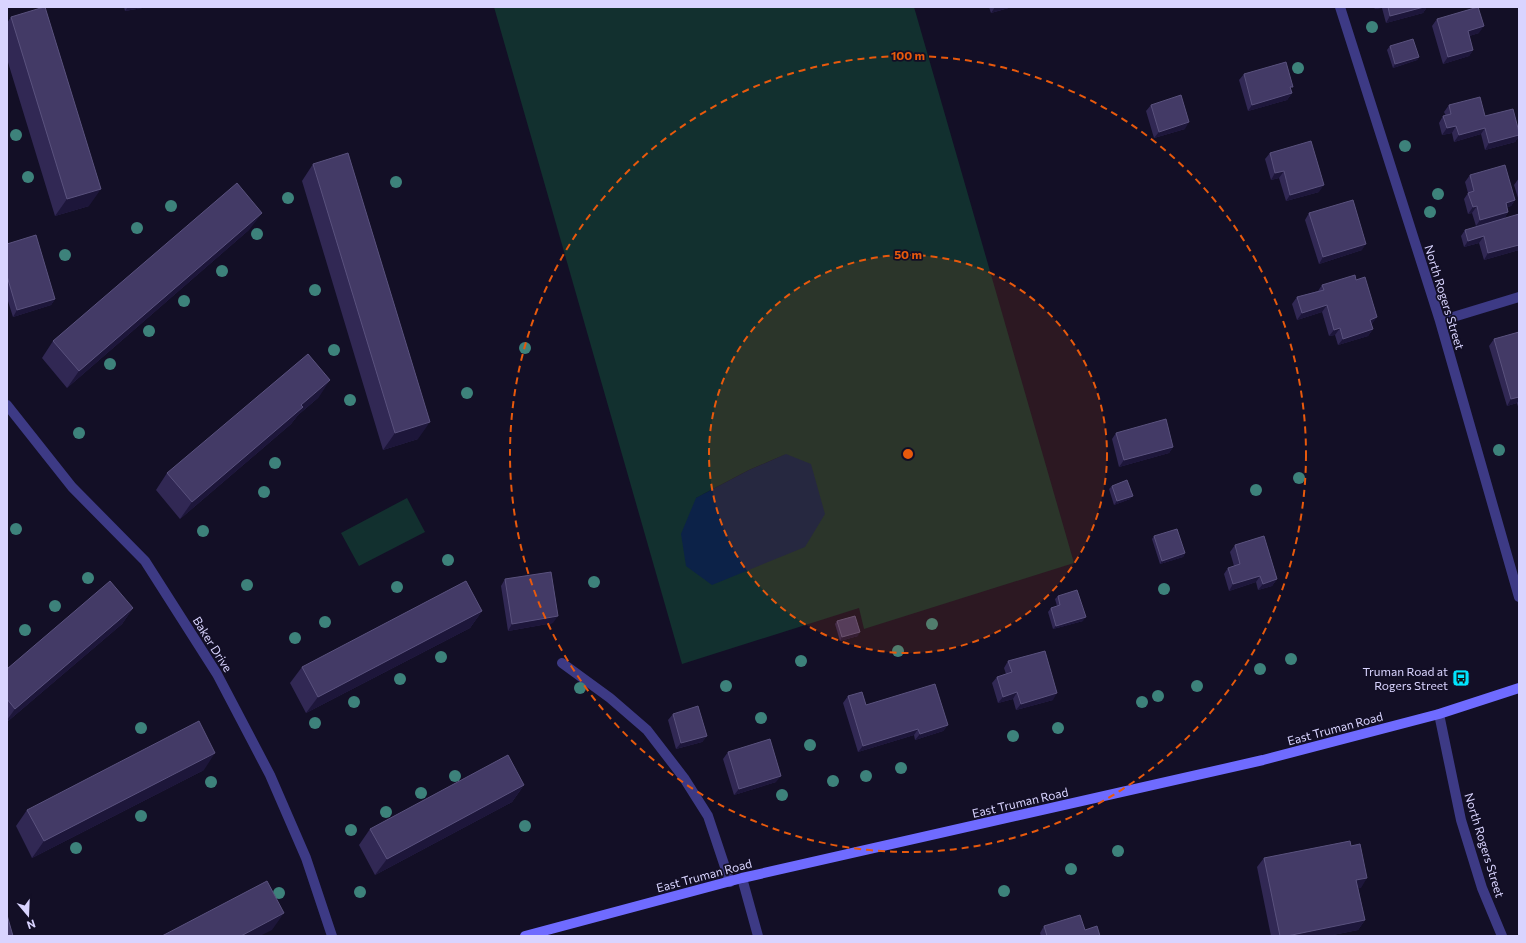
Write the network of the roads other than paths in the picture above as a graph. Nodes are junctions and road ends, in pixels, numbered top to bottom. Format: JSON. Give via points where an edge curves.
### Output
{"nodes":[{"id":1,"x":1340,"y":7,"type":"edge"},
{"id":2,"x":1519,"y":297,"type":"edge"},
{"id":3,"x":1440,"y":320,"type":"junction"},
{"id":4,"x":7,"y":405,"type":"edge"},
{"id":5,"x":1519,"y":597,"type":"edge"},
{"id":6,"x":562,"y":663,"type":"dead end"},
{"id":7,"x":1519,"y":688,"type":"edge"},
{"id":8,"x":1439,"y":714,"type":"junction"},
{"id":9,"x":742,"y":878,"type":"junction"},
{"id":10,"x":730,"y":882,"type":"junction"},
{"id":11,"x":332,"y":936,"type":"edge"},
{"id":12,"x":524,"y":936,"type":"edge"},
{"id":13,"x":758,"y":936,"type":"edge"},
{"id":14,"x":1502,"y":936,"type":"edge"}],
"edges":[{"from":1,"to":3,"type":"street","name":"North Rogers Street"},
{"from":2,"to":3,"type":"street"},
{"from":3,"to":5,"type":"street","name":"North Rogers Street"},
{"from":4,"to":11,"type":"street","name":"Baker Drive","via":[[72,487],[145,561],[217,674],[270,775],[306,858]]},
{"from":6,"to":10,"type":"street","via":[[610,698],[647,730],[708,816]]},
{"from":7,"to":8,"type":"main road","name":"East Truman Road"},
{"from":8,"to":9,"type":"main road","name":"East Truman Road","via":[[1263,760]]},
{"from":8,"to":14,"type":"street","name":"North Rogers Street","via":[[1461,820],[1482,888]]},
{"from":9,"to":10,"type":"main road","name":"East Truman Road"},
{"from":9,"to":13,"type":"street"},
{"from":10,"to":12,"type":"main road","name":"East Truman Road"}]}
